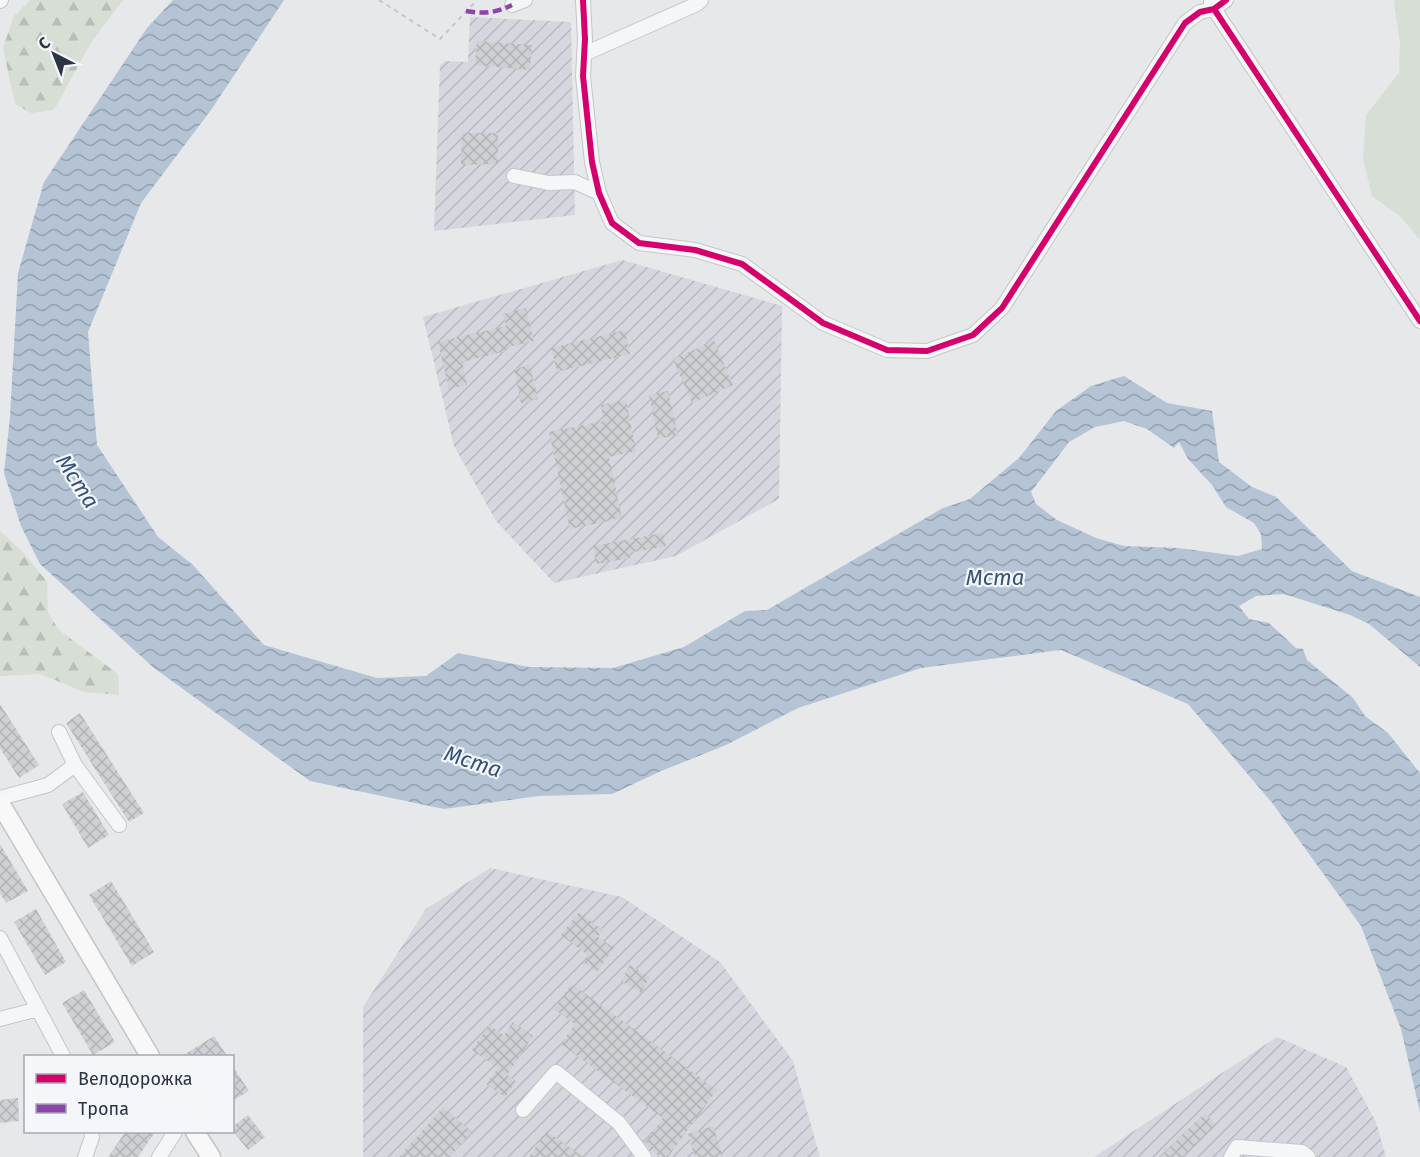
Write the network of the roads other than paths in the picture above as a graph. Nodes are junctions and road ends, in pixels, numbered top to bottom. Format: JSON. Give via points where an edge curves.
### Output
{"nodes":[{"id":1,"x":583,"y":0,"type":"edge"},
{"id":2,"x":701,"y":0,"type":"edge"},
{"id":3,"x":1226,"y":0,"type":"edge"},
{"id":4,"x":1213,"y":5,"type":"edge"},
{"id":5,"x":584,"y":54,"type":"junction"},
{"id":6,"x":514,"y":177,"type":"dead end"},
{"id":7,"x":599,"y":194,"type":"junction"},
{"id":8,"x":1420,"y":321,"type":"edge"},
{"id":9,"x":59,"y":732,"type":"dead end"},
{"id":10,"x":75,"y":765,"type":"junction"},
{"id":11,"x":0,"y":798,"type":"edge"},
{"id":12,"x":0,"y":803,"type":"edge"},
{"id":13,"x":119,"y":825,"type":"dead end"},
{"id":14,"x":0,"y":938,"type":"edge"},
{"id":15,"x":38,"y":1009,"type":"junction"},
{"id":16,"x":0,"y":1019,"type":"edge"},
{"id":17,"x":62,"y":1055,"type":"edge"},
{"id":18,"x":149,"y":1055,"type":"edge"},
{"id":19,"x":523,"y":1110,"type":"dead end"},
{"id":20,"x":91,"y":1133,"type":"edge"},
{"id":21,"x":174,"y":1133,"type":"edge"},
{"id":22,"x":196,"y":1133,"type":"edge"},
{"id":23,"x":85,"y":1157,"type":"edge"},
{"id":24,"x":159,"y":1157,"type":"edge"},
{"id":25,"x":212,"y":1157,"type":"edge"},
{"id":26,"x":644,"y":1157,"type":"edge"},
{"id":27,"x":1231,"y":1157,"type":"edge"},
{"id":28,"x":1308,"y":1157,"type":"edge"}],
"edges":[{"from":1,"to":5,"type":"street"},
{"from":2,"to":5,"type":"street"},
{"from":3,"to":4,"type":"street"},
{"from":4,"to":7,"type":"street","via":[[1185,23],[1002,308],[973,334],[927,351],[887,350],[823,323],[742,264],[695,250],[639,243],[612,223]]},
{"from":4,"to":8,"type":"street"},
{"from":5,"to":7,"type":"street","via":[[586,116]]},
{"from":6,"to":7,"type":"street","via":[[549,183],[575,182]]},
{"from":9,"to":10,"type":"street"},
{"from":10,"to":11,"type":"street","via":[[48,785]]},
{"from":10,"to":13,"type":"street"},
{"from":12,"to":18,"type":"main road"},
{"from":14,"to":15,"type":"street"},
{"from":15,"to":16,"type":"street"},
{"from":15,"to":17,"type":"street"},
{"from":19,"to":26,"type":"street","via":[[556,1072],[619,1123]]},
{"from":20,"to":23,"type":"street"},
{"from":21,"to":24,"type":"street"},
{"from":22,"to":25,"type":"main road"},
{"from":27,"to":28,"type":"street","via":[[1237,1147],[1302,1152]]}]}
